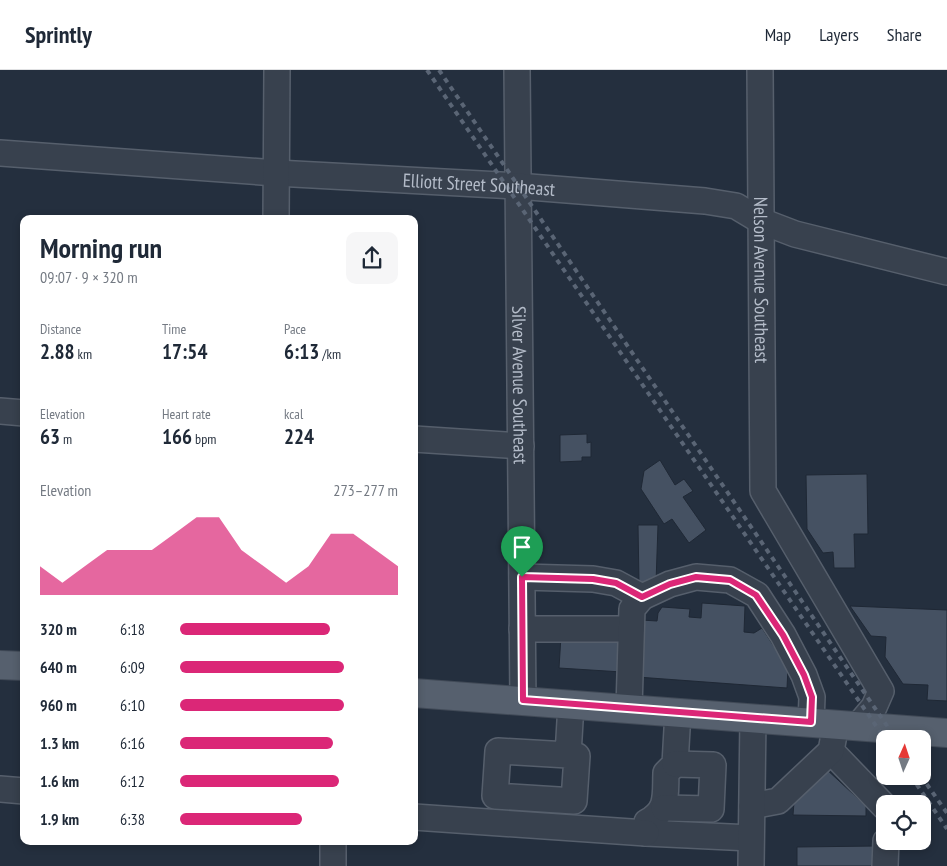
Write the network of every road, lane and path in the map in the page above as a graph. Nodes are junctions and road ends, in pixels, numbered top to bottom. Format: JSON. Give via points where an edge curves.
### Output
{"nodes":[{"id":1,"x":278,"y":70,"type":"edge"},
{"id":2,"x":517,"y":70,"type":"edge"},
{"id":3,"x":760,"y":70,"type":"edge"},
{"id":4,"x":0,"y":152,"type":"edge"},
{"id":5,"x":276,"y":173,"type":"junction"},
{"id":6,"x":518,"y":186,"type":"junction"},
{"id":7,"x":276,"y":215,"type":"edge"},
{"id":8,"x":761,"y":221,"type":"junction"},
{"id":9,"x":947,"y":272,"type":"edge"},
{"id":10,"x":0,"y":411,"type":"edge"},
{"id":11,"x":20,"y":413,"type":"edge"},
{"id":12,"x":418,"y":439,"type":"edge"},
{"id":13,"x":520,"y":446,"type":"junction"},
{"id":14,"x":522,"y":577,"type":"junction"},
{"id":15,"x":642,"y":597,"type":"junction"},
{"id":16,"x":522,"y":629,"type":"junction"},
{"id":17,"x":631,"y":629,"type":"junction"},
{"id":18,"x":0,"y":665,"type":"edge"},
{"id":19,"x":20,"y":666,"type":"edge"},
{"id":20,"x":418,"y":693,"type":"edge"},
{"id":21,"x":523,"y":700,"type":"junction"},
{"id":22,"x":571,"y":704,"type":"junction"},
{"id":23,"x":629,"y":708,"type":"junction"},
{"id":24,"x":678,"y":712,"type":"junction"},
{"id":25,"x":753,"y":718,"type":"junction"},
{"id":26,"x":835,"y":724,"type":"junction"},
{"id":27,"x":947,"y":733,"type":"edge"},
{"id":28,"x":831,"y":751,"type":"junction"},
{"id":29,"x":568,"y":755,"type":"dead end"},
{"id":30,"x":675,"y":764,"type":"junction"},
{"id":31,"x":0,"y":789,"type":"edge"},
{"id":32,"x":20,"y":791,"type":"edge"},
{"id":33,"x":876,"y":798,"type":"edge"},
{"id":34,"x":752,"y":806,"type":"junction"},
{"id":35,"x":664,"y":808,"type":"junction"},
{"id":36,"x":418,"y":817,"type":"edge"},
{"id":37,"x":646,"y":833,"type":"junction"},
{"id":38,"x":751,"y":838,"type":"junction"},
{"id":39,"x":333,"y":845,"type":"edge"},
{"id":40,"x":886,"y":850,"type":"edge"},
{"id":41,"x":333,"y":866,"type":"edge"},
{"id":42,"x":751,"y":866,"type":"edge"},
{"id":43,"x":885,"y":866,"type":"edge"}],
"edges":[{"from":1,"to":5,"type":"street"},
{"from":2,"to":6,"type":"street","name":"Silver Avenue Southeast"},
{"from":3,"to":8,"type":"street","name":"Nelson Avenue Southeast"},
{"from":4,"to":5,"type":"street","name":"Elliott Street Southeast"},
{"from":5,"to":6,"type":"street","name":"Elliott Street Southeast"},
{"from":5,"to":7,"type":"street"},
{"from":6,"to":8,"type":"street","name":"Elliott Street Southeast","via":[[705,201],[736,206]]},
{"from":6,"to":13,"type":"street","name":"Silver Avenue Southeast"},
{"from":8,"to":9,"type":"street","name":"Elliott Street Southeast","via":[[795,234]]},
{"from":8,"to":26,"type":"street","name":"Nelson Avenue Southeast","via":[[763,491],[882,691],[874,707]]},
{"from":10,"to":11,"type":"street"},
{"from":12,"to":13,"type":"street"},
{"from":13,"to":14,"type":"street","name":"Silver Avenue Southeast"},
{"from":14,"to":15,"type":"street","via":[[593,579],[616,583]]},
{"from":14,"to":16,"type":"street","name":"Silver Avenue Southeast"},
{"from":15,"to":17,"type":"street","via":[[632,609]]},
{"from":15,"to":26,"type":"street","via":[[696,577],[730,580],[756,595],[783,635],[812,697]]},
{"from":16,"to":17,"type":"street"},
{"from":16,"to":21,"type":"street","name":"Silver Avenue Southeast"},
{"from":17,"to":23,"type":"street"},
{"from":18,"to":19,"type":"main road"},
{"from":20,"to":21,"type":"main road"},
{"from":21,"to":22,"type":"main road"},
{"from":22,"to":23,"type":"main road"},
{"from":22,"to":29,"type":"street"},
{"from":23,"to":24,"type":"main road"},
{"from":24,"to":25,"type":"main road"},
{"from":24,"to":30,"type":"street"},
{"from":25,"to":26,"type":"main road"},
{"from":25,"to":34,"type":"street"},
{"from":26,"to":27,"type":"main road"},
{"from":26,"to":28,"type":"street"},
{"from":28,"to":33,"type":"street"},
{"from":28,"to":34,"type":"street","via":[[778,800]]},
{"from":30,"to":35,"type":"street","via":[[666,773]]},
{"from":30,"to":35,"type":"street","via":[[713,765],[711,809]]},
{"from":31,"to":32,"type":"street"},
{"from":34,"to":38,"type":"street"},
{"from":35,"to":37,"type":"street","via":[[647,822]]},
{"from":36,"to":37,"type":"street"},
{"from":37,"to":38,"type":"street"},
{"from":38,"to":42,"type":"street"},
{"from":39,"to":41,"type":"street"},
{"from":40,"to":43,"type":"street"}]}
